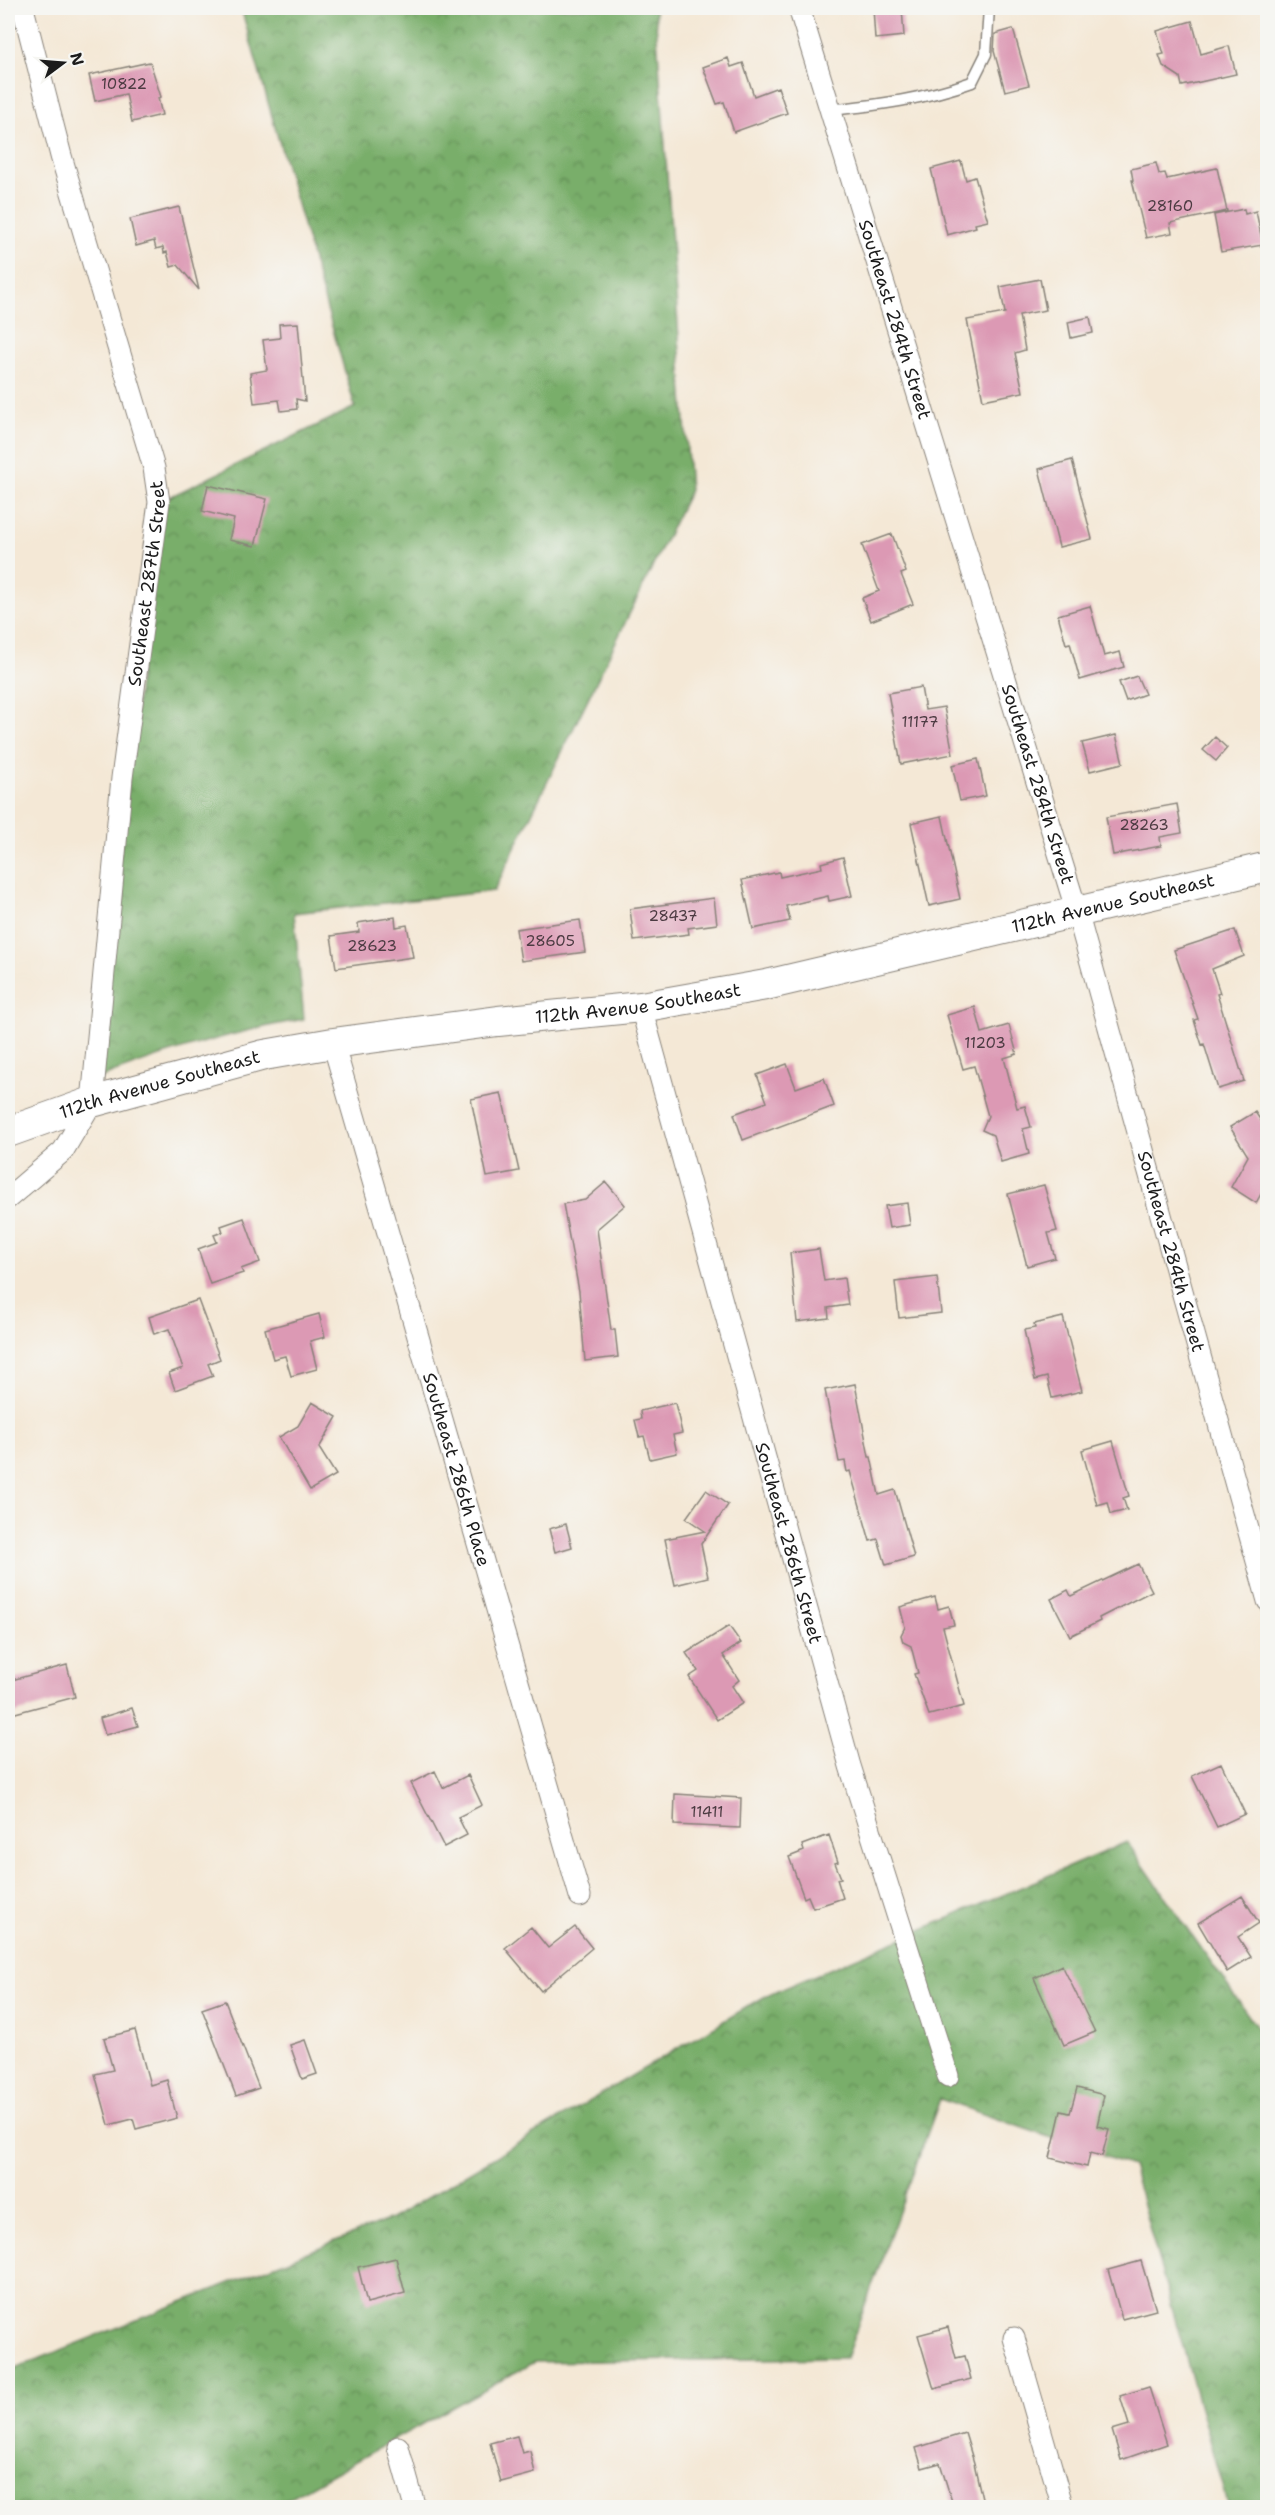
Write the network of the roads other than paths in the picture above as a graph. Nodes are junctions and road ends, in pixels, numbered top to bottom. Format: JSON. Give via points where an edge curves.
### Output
{"nodes":[{"id":1,"x":23,"y":8,"type":"edge"},
{"id":2,"x":799,"y":8,"type":"edge"},
{"id":3,"x":989,"y":8,"type":"edge"},
{"id":4,"x":829,"y":110,"type":"junction"},
{"id":5,"x":1268,"y":867,"type":"edge"},
{"id":6,"x":1077,"y":912,"type":"junction"},
{"id":7,"x":641,"y":1006,"type":"junction"},
{"id":8,"x":333,"y":1043,"type":"junction"},
{"id":9,"x":92,"y":1102,"type":"junction"},
{"id":10,"x":8,"y":1132,"type":"edge"},
{"id":11,"x":8,"y":1198,"type":"edge"},
{"id":12,"x":1268,"y":1601,"type":"edge"},
{"id":13,"x":580,"y":1896,"type":"dead end"},
{"id":14,"x":948,"y":2076,"type":"dead end"},
{"id":15,"x":1014,"y":2338,"type":"dead end"},
{"id":16,"x":398,"y":2447,"type":"dead end"},
{"id":17,"x":415,"y":2508,"type":"edge"},
{"id":18,"x":1063,"y":2508,"type":"edge"}],
"edges":[{"from":1,"to":9,"type":"street","name":"Southeast 287th Street","via":[[61,156],[154,468],[159,502],[122,778]]},
{"from":2,"to":4,"type":"street","name":"Southeast 284th Street"},
{"from":3,"to":4,"type":"lane","via":[[986,54],[972,82],[891,104]]},
{"from":4,"to":6,"type":"street","name":"Southeast 284th Street"},
{"from":5,"to":6,"type":"street","name":"112th Avenue Southeast"},
{"from":6,"to":7,"type":"street","name":"112th Avenue Southeast","via":[[766,985]]},
{"from":6,"to":12,"type":"street","name":"Southeast 284th Street"},
{"from":7,"to":8,"type":"street","name":"112th Avenue Southeast"},
{"from":7,"to":14,"type":"street","name":"Southeast 286th Street","via":[[847,1755]]},
{"from":8,"to":9,"type":"street","name":"112th Avenue Southeast","via":[[264,1055]]},
{"from":8,"to":13,"type":"street","name":"Southeast 286th Place"},
{"from":9,"to":10,"type":"street","name":"112th Avenue Southeast"},
{"from":9,"to":11,"type":"street","via":[[63,1151]]},
{"from":15,"to":18,"type":"street"},
{"from":16,"to":17,"type":"street"}]}
